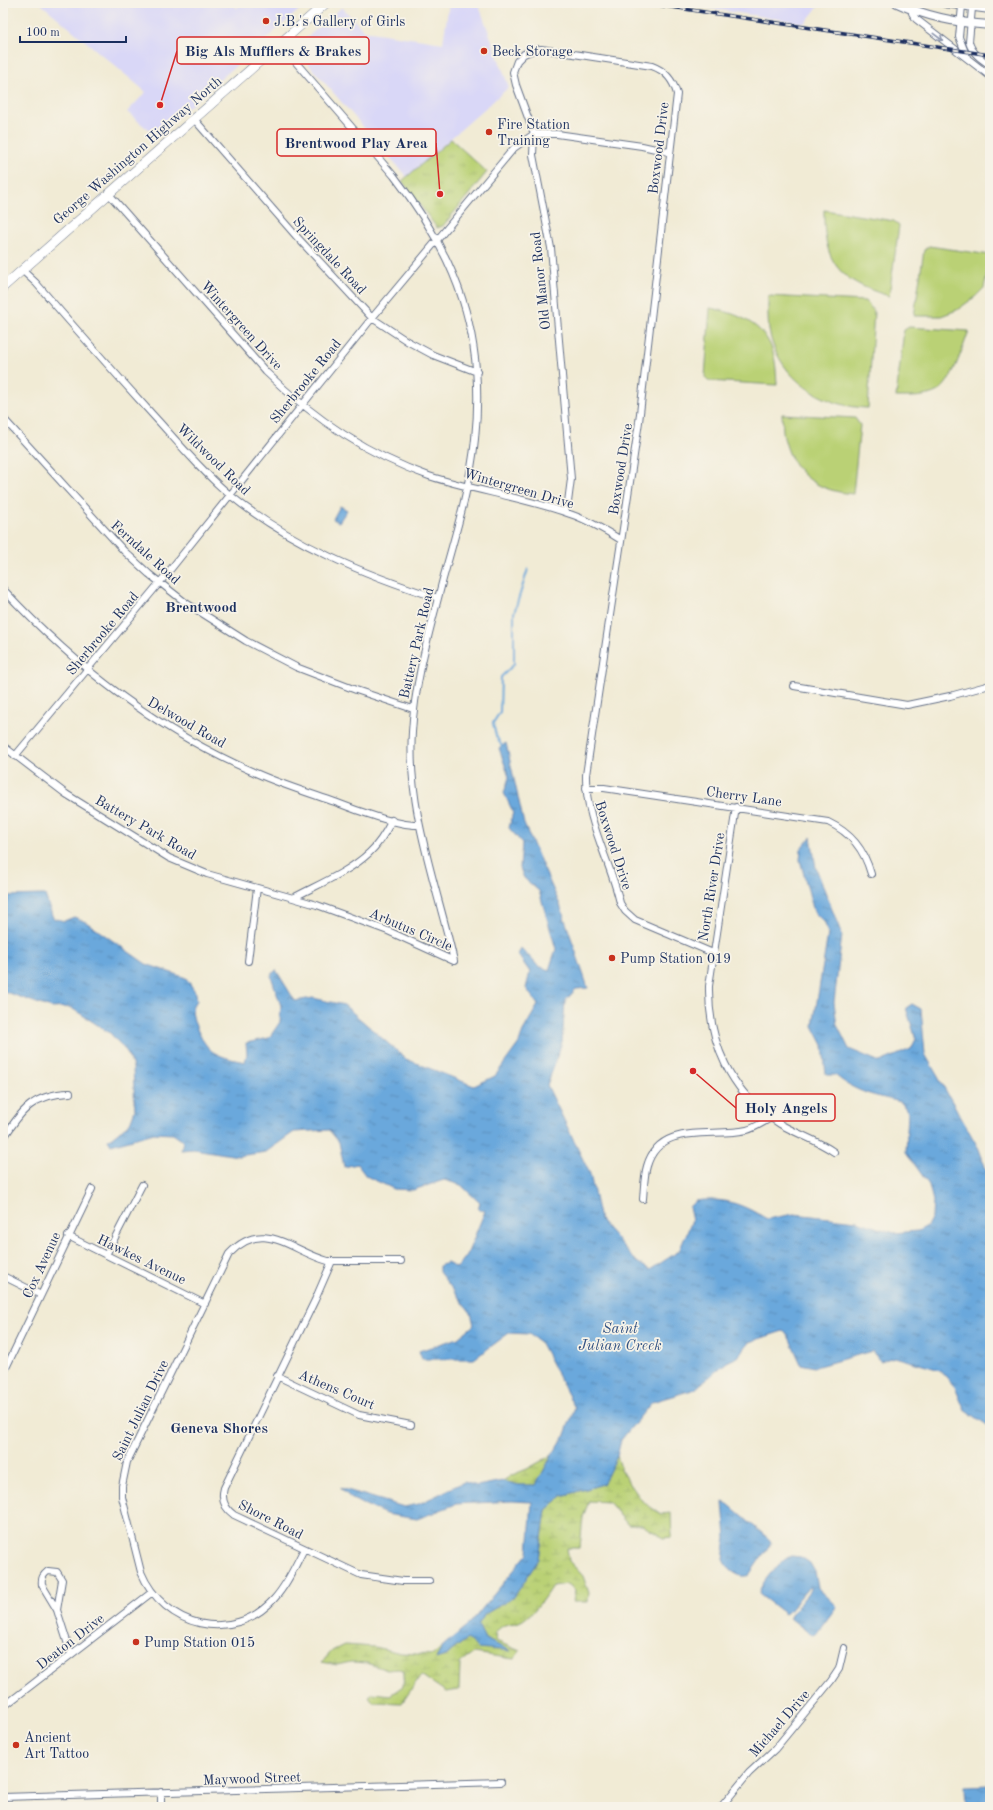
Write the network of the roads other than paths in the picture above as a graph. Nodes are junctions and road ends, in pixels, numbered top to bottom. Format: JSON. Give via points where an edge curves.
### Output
{"nodes":[{"id":1,"x":326,"y":3,"type":"edge"},
{"id":2,"x":898,"y":3,"type":"edge"},
{"id":3,"x":945,"y":3,"type":"edge"},
{"id":4,"x":962,"y":6,"type":"junction"},
{"id":5,"x":914,"y":7,"type":"edge"},
{"id":6,"x":972,"y":8,"type":"junction"},
{"id":7,"x":990,"y":9,"type":"edge"},
{"id":8,"x":960,"y":23,"type":"junction"},
{"id":9,"x":970,"y":24,"type":"junction"},
{"id":10,"x":990,"y":25,"type":"edge"},
{"id":11,"x":280,"y":44,"type":"junction"},
{"id":12,"x":524,"y":54,"type":"joint"},
{"id":13,"x":968,"y":60,"type":"junction"},
{"id":14,"x":990,"y":65,"type":"edge"},
{"id":15,"x":990,"y":76,"type":"edge"},
{"id":16,"x":194,"y":119,"type":"junction"},
{"id":17,"x":534,"y":134,"type":"junction"},
{"id":18,"x":669,"y":152,"type":"junction"},
{"id":19,"x":109,"y":194,"type":"junction"},
{"id":20,"x":437,"y":239,"type":"junction"},
{"id":21,"x":22,"y":270,"type":"junction"},
{"id":22,"x":3,"y":287,"type":"edge"},
{"id":23,"x":372,"y":318,"type":"junction"},
{"id":24,"x":477,"y":372,"type":"junction"},
{"id":25,"x":302,"y":405,"type":"junction"},
{"id":26,"x":3,"y":418,"type":"edge"},
{"id":27,"x":466,"y":486,"type":"junction"},
{"id":28,"x":230,"y":495,"type":"junction"},
{"id":29,"x":565,"y":512,"type":"junction"},
{"id":30,"x":621,"y":540,"type":"junction"},
{"id":31,"x":160,"y":583,"type":"junction"},
{"id":32,"x":3,"y":589,"type":"edge"},
{"id":33,"x":438,"y":598,"type":"junction"},
{"id":34,"x":86,"y":670,"type":"junction"},
{"id":35,"x":990,"y":685,"type":"edge"},
{"id":36,"x":794,"y":686,"type":"dead end"},
{"id":37,"x":414,"y":709,"type":"junction"},
{"id":38,"x":3,"y":746,"type":"edge"},
{"id":39,"x":16,"y":756,"type":"junction"},
{"id":40,"x":586,"y":788,"type":"junction"},
{"id":41,"x":736,"y":807,"type":"junction"},
{"id":42,"x":392,"y":820,"type":"junction"},
{"id":43,"x":419,"y":825,"type":"junction"},
{"id":44,"x":871,"y":874,"type":"dead end"},
{"id":45,"x":257,"y":888,"type":"junction"},
{"id":46,"x":293,"y":898,"type":"junction"},
{"id":47,"x":713,"y":953,"type":"junction"},
{"id":48,"x":248,"y":961,"type":"dead end"},
{"id":49,"x":70,"y":1094,"type":"dead end"},
{"id":50,"x":771,"y":1118,"type":"junction"},
{"id":51,"x":3,"y":1139,"type":"edge"},
{"id":52,"x":834,"y":1152,"type":"dead end"},
{"id":53,"x":142,"y":1185,"type":"dead end"},
{"id":54,"x":92,"y":1188,"type":"dead end"},
{"id":55,"x":643,"y":1199,"type":"dead end"},
{"id":56,"x":68,"y":1236,"type":"junction"},
{"id":57,"x":106,"y":1255,"type":"junction"},
{"id":58,"x":332,"y":1261,"type":"junction"},
{"id":59,"x":401,"y":1261,"type":"dead end"},
{"id":60,"x":3,"y":1276,"type":"edge"},
{"id":61,"x":41,"y":1295,"type":"junction"},
{"id":62,"x":205,"y":1304,"type":"junction"},
{"id":63,"x":3,"y":1374,"type":"edge"},
{"id":64,"x":278,"y":1376,"type":"junction"},
{"id":65,"x":411,"y":1425,"type":"dead end"},
{"id":66,"x":304,"y":1549,"type":"junction"},
{"id":67,"x":429,"y":1581,"type":"dead end"},
{"id":68,"x":152,"y":1593,"type":"junction"},
{"id":69,"x":57,"y":1610,"type":"junction"},
{"id":70,"x":844,"y":1648,"type":"dead end"},
{"id":71,"x":71,"y":1654,"type":"junction"},
{"id":72,"x":3,"y":1707,"type":"edge"},
{"id":73,"x":501,"y":1782,"type":"dead end"},
{"id":74,"x":161,"y":1792,"type":"junction"},
{"id":75,"x":3,"y":1797,"type":"edge"},
{"id":76,"x":161,"y":1807,"type":"edge"},
{"id":77,"x":721,"y":1807,"type":"edge"}],
"edges":[{"from":1,"to":11,"type":"main road","name":"George Washington Highway North"},
{"from":2,"to":5,"type":"main road"},
{"from":3,"to":4,"type":"main road"},
{"from":4,"to":6,"type":"main road"},
{"from":4,"to":8,"type":"street"},
{"from":5,"to":8,"type":"main road"},
{"from":5,"to":13,"type":"street","one_way":true,"via":[[912,16]]},
{"from":6,"to":7,"type":"main road"},
{"from":6,"to":9,"type":"street"},
{"from":8,"to":9,"type":"main road"},
{"from":8,"to":13,"type":"street","via":[[961,44]]},
{"from":9,"to":10,"type":"main road"},
{"from":9,"to":14,"type":"street","via":[[970,47]]},
{"from":11,"to":16,"type":"main road","name":"George Washington Highway North"},
{"from":11,"to":20,"type":"street","name":"Battery Park Road","via":[[394,176]]},
{"from":12,"to":17,"type":"street","name":"Old Manor Road","via":[[517,61],[513,72]]},
{"from":12,"to":18,"type":"street","name":"Boxwood Drive","via":[[541,49],[660,69],[671,79],[677,94]]},
{"from":13,"to":15,"type":"street"},
{"from":16,"to":19,"type":"main road","name":"George Washington Highway North"},
{"from":16,"to":23,"type":"street","name":"Springdale Road","via":[[297,238]]},
{"from":17,"to":18,"type":"street","via":[[557,134]]},
{"from":17,"to":20,"type":"street","name":"Sherbrooke Road","via":[[514,148]]},
{"from":17,"to":29,"type":"street","name":"Old Manor Road","via":[[533,155],[553,262],[571,479]]},
{"from":18,"to":30,"type":"street","name":"Boxwood Drive","via":[[639,422]]},
{"from":19,"to":21,"type":"main road","name":"George Washington Highway North"},
{"from":19,"to":25,"type":"street","name":"Wintergreen Drive","via":[[266,372]]},
{"from":20,"to":23,"type":"street","name":"Sherbrooke Road"},
{"from":20,"to":24,"type":"street","name":"Battery Park Road","via":[[451,267],[465,307]]},
{"from":21,"to":22,"type":"main road","name":"George Washington Highway North"},
{"from":21,"to":28,"type":"street","name":"Wildwood Road","via":[[36,282],[173,438]]},
{"from":23,"to":24,"type":"street","name":"Springdale Road","via":[[407,342]]},
{"from":23,"to":25,"type":"street","name":"Sherbrooke Road"},
{"from":24,"to":27,"type":"street","name":"Battery Park Road","via":[[478,408],[475,440]]},
{"from":25,"to":27,"type":"street","name":"Wintergreen Drive","via":[[374,453],[430,476]]},
{"from":25,"to":28,"type":"street","name":"Sherbrooke Road"},
{"from":26,"to":31,"type":"street","name":"Ferndale Road","via":[[124,552]]},
{"from":27,"to":29,"type":"street","name":"Wintergreen Drive"},
{"from":27,"to":33,"type":"street","name":"Battery Park Road"},
{"from":28,"to":31,"type":"street","name":"Sherbrooke Road"},
{"from":28,"to":33,"type":"street","name":"Wildwood Road","via":[[285,532],[322,552],[375,576]]},
{"from":29,"to":30,"type":"street","name":"Wintergreen Drive"},
{"from":30,"to":40,"type":"street","name":"Boxwood Drive"},
{"from":31,"to":34,"type":"street","name":"Sherbrooke Road"},
{"from":31,"to":37,"type":"street","name":"Ferndale Road","via":[[204,615],[289,664]]},
{"from":32,"to":34,"type":"street","name":"Delwood Road","via":[[44,632]]},
{"from":33,"to":37,"type":"street","name":"Battery Park Road","via":[[427,639]]},
{"from":34,"to":39,"type":"street","name":"Sherbrooke Road"},
{"from":34,"to":42,"type":"street","name":"Delwood Road","via":[[149,715],[257,774],[353,809]]},
{"from":35,"to":36,"type":"street","via":[[907,705]]},
{"from":37,"to":43,"type":"street","name":"Battery Park Road","via":[[412,784]]},
{"from":38,"to":39,"type":"street","name":"Battery Park Road"},
{"from":39,"to":45,"type":"street","name":"Battery Park Road","via":[[66,794],[170,858],[207,874]]},
{"from":40,"to":41,"type":"street","name":"Cherry Lane","via":[[604,788]]},
{"from":40,"to":47,"type":"street","name":"Boxwood Drive","via":[[592,821],[625,911],[635,920]]},
{"from":41,"to":44,"type":"street","name":"Cherry Lane","via":[[817,819],[836,826],[860,847]]},
{"from":41,"to":47,"type":"street","name":"North River Drive"},
{"from":42,"to":43,"type":"street","via":[[406,825]]},
{"from":42,"to":46,"type":"street","via":[[378,844],[369,853]]},
{"from":43,"to":46,"type":"street","name":"Arbutus Circle","via":[[454,961],[388,931]]},
{"from":45,"to":46,"type":"street","name":"Battery Park Road"},
{"from":45,"to":48,"type":"street"},
{"from":47,"to":50,"type":"street","name":"North River Drive","via":[[709,1000],[716,1044],[724,1062],[742,1089]]},
{"from":49,"to":51,"type":"street","via":[[55,1094],[33,1101],[21,1112]]},
{"from":50,"to":52,"type":"street","name":"North River Drive"},
{"from":50,"to":55,"type":"street","via":[[747,1130],[680,1135],[663,1142],[657,1147],[647,1166]]},
{"from":53,"to":57,"type":"street"},
{"from":54,"to":56,"type":"street","name":"Cox Avenue"},
{"from":56,"to":57,"type":"street","name":"Hawkes Avenue"},
{"from":56,"to":61,"type":"street","name":"Cox Avenue"},
{"from":57,"to":62,"type":"street","name":"Hawkes Avenue"},
{"from":58,"to":59,"type":"street","name":"Saint Julian Drive"},
{"from":58,"to":62,"type":"street","name":"Saint Julian Drive","via":[[317,1258],[271,1237],[248,1239],[230,1254]]},
{"from":58,"to":64,"type":"street","name":"Shore Road"},
{"from":60,"to":61,"type":"street"},
{"from":61,"to":63,"type":"street","name":"Cox Avenue"},
{"from":62,"to":68,"type":"street","name":"Saint Julian Drive","via":[[127,1462],[124,1473],[122,1497],[127,1519],[141,1572]]},
{"from":64,"to":65,"type":"street","name":"Athens Court","via":[[359,1415]]},
{"from":64,"to":66,"type":"street","name":"Shore Road","via":[[224,1488],[223,1499],[227,1509],[234,1515]]},
{"from":66,"to":67,"type":"street","name":"Shore Road","via":[[361,1575],[396,1581]]},
{"from":66,"to":68,"type":"street","name":"Saint Julian Drive","via":[[274,1599],[256,1613],[233,1623],[215,1625],[190,1621],[174,1613]]},
{"from":68,"to":71,"type":"street","name":"Deaton Drive"},
{"from":69,"to":69,"type":"street","via":[[41,1580],[43,1575],[52,1570],[57,1572],[62,1580]]},
{"from":69,"to":71,"type":"street"},
{"from":70,"to":77,"type":"street","name":"Michael Drive","via":[[839,1669],[831,1681],[775,1749],[749,1773]]},
{"from":71,"to":72,"type":"street","name":"Deaton Drive"},
{"from":73,"to":74,"type":"street","name":"Maywood Street"},
{"from":74,"to":75,"type":"street","name":"Maywood Street"},
{"from":74,"to":76,"type":"street"}]}
